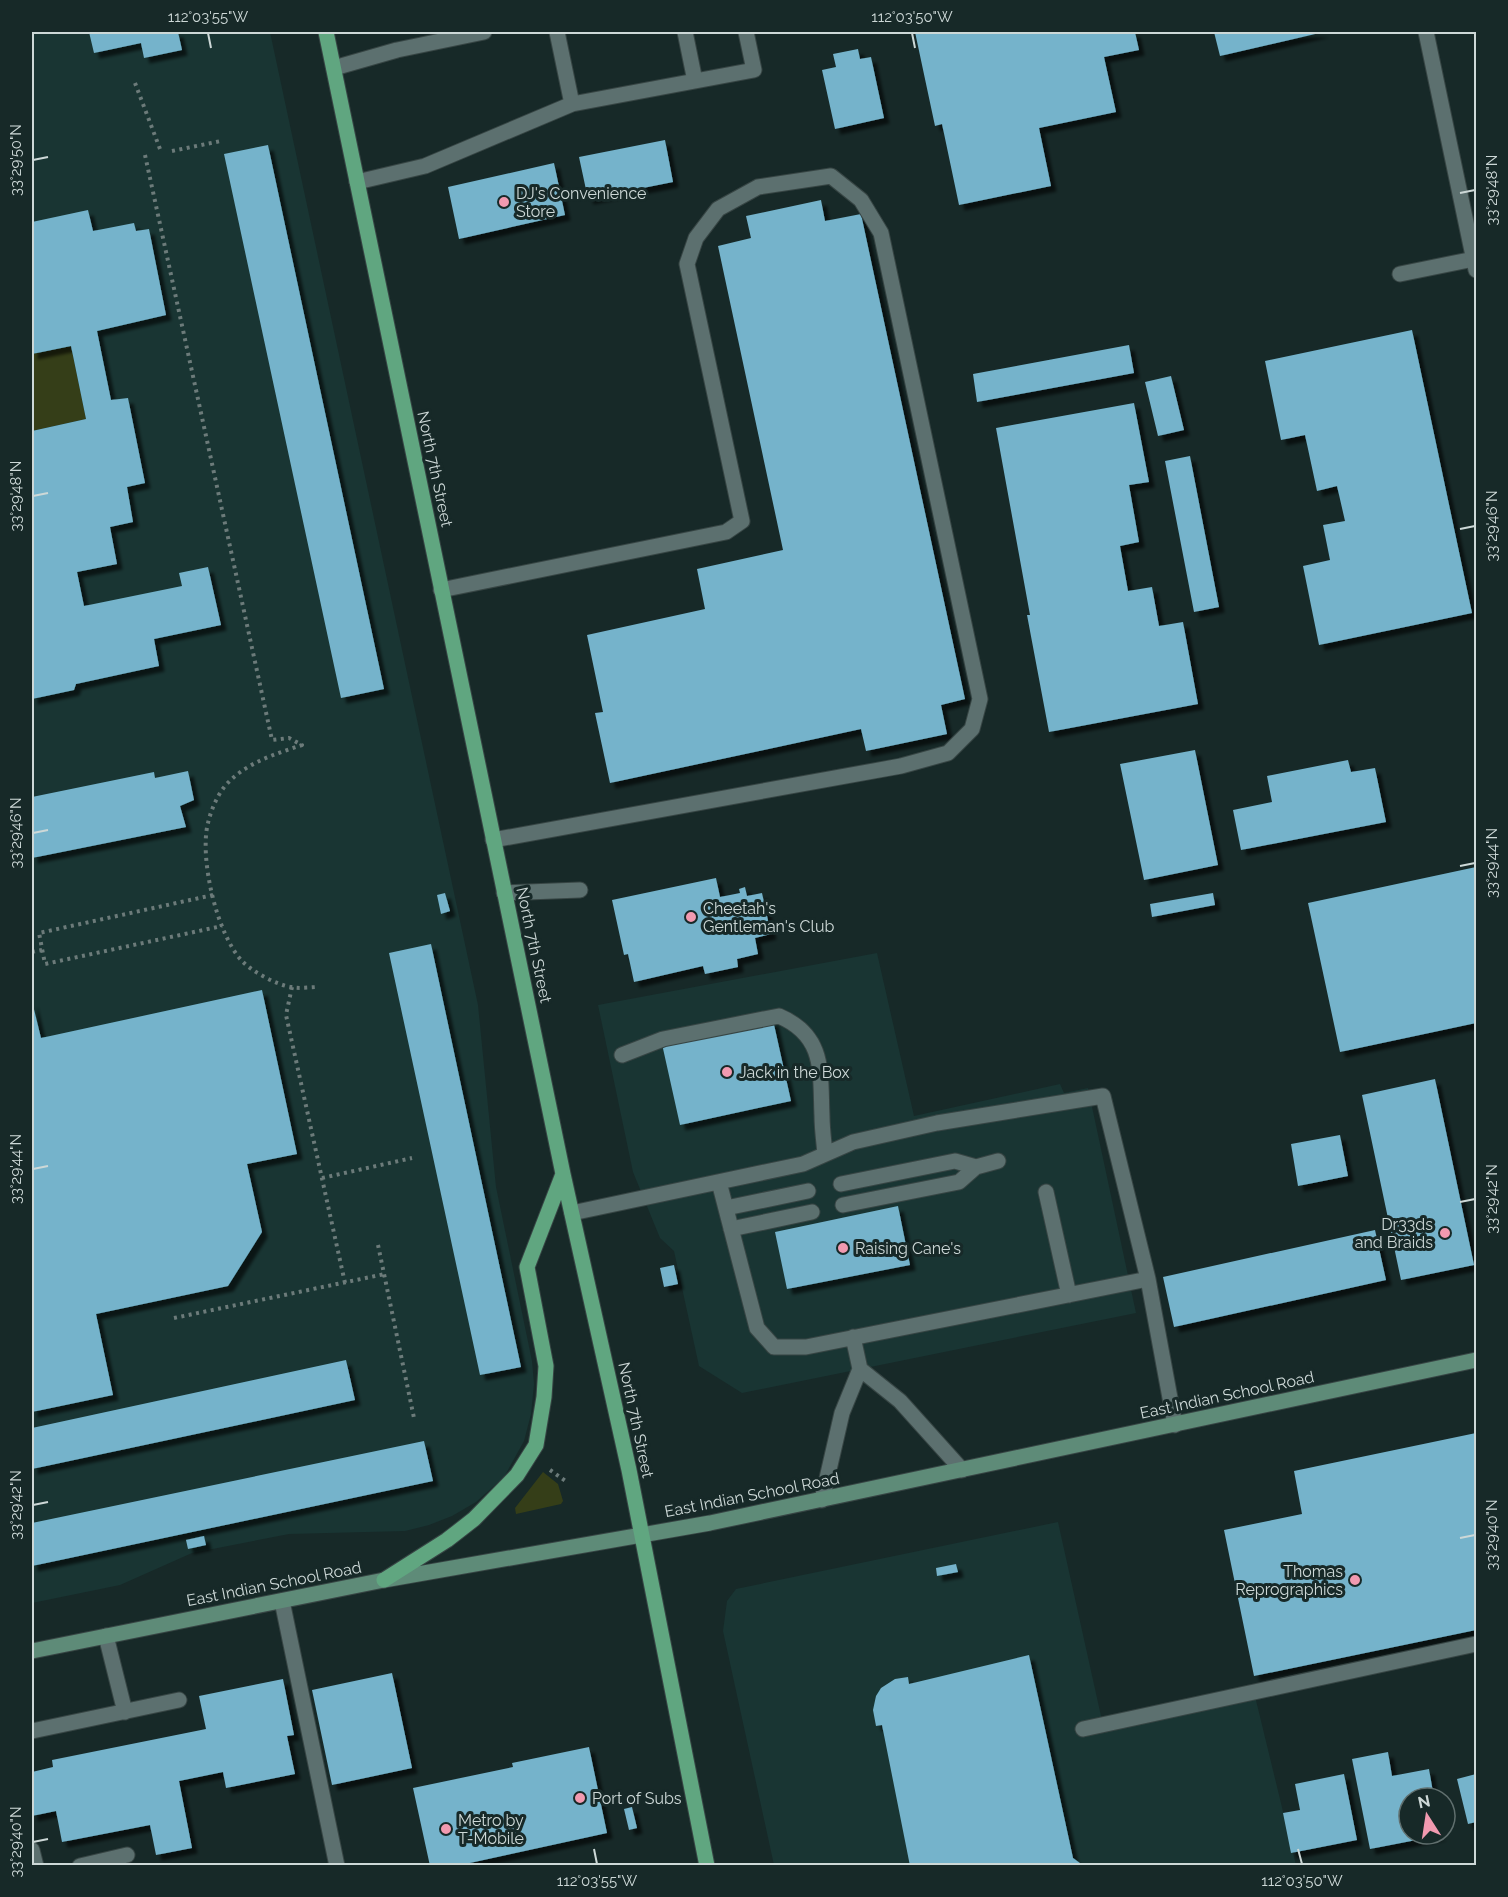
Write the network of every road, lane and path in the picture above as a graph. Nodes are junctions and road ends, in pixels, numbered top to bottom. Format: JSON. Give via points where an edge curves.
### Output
{"nodes":[{"id":1,"x":326,"y":32,"type":"edge"},
{"id":2,"x":484,"y":32,"type":"edge"},
{"id":3,"x":557,"y":32,"type":"edge"},
{"id":4,"x":685,"y":32,"type":"edge"},
{"id":5,"x":746,"y":32,"type":"edge"},
{"id":6,"x":1426,"y":32,"type":"edge"},
{"id":7,"x":334,"y":68,"type":"junction"},
{"id":8,"x":694,"y":81,"type":"junction"},
{"id":9,"x":135,"y":83,"type":"dead end"},
{"id":10,"x":572,"y":104,"type":"junction"},
{"id":11,"x":221,"y":141,"type":"dead end"},
{"id":12,"x":160,"y":149,"type":"dead end"},
{"id":13,"x":172,"y":151,"type":"dead end"},
{"id":14,"x":145,"y":155,"type":"dead end"},
{"id":15,"x":357,"y":182,"type":"junction"},
{"id":16,"x":1475,"y":265,"type":"edge"},
{"id":17,"x":1400,"y":274,"type":"dead end"},
{"id":18,"x":441,"y":590,"type":"junction"},
{"id":19,"x":493,"y":840,"type":"junction"},
{"id":20,"x":580,"y":890,"type":"dead end"},
{"id":21,"x":504,"y":893,"type":"junction"},
{"id":22,"x":213,"y":895,"type":"junction"},
{"id":23,"x":222,"y":926,"type":"junction"},
{"id":24,"x":42,"y":950,"type":"junction"},
{"id":25,"x":32,"y":952,"type":"edge"},
{"id":26,"x":292,"y":987,"type":"junction"},
{"id":27,"x":319,"y":987,"type":"dead end"},
{"id":28,"x":622,"y":1055,"type":"dead end"},
{"id":29,"x":825,"y":1154,"type":"junction"},
{"id":30,"x":412,"y":1158,"type":"dead end"},
{"id":31,"x":998,"y":1161,"type":"dead end"},
{"id":32,"x":976,"y":1167,"type":"junction"},
{"id":33,"x":563,"y":1174,"type":"junction"},
{"id":34,"x":322,"y":1178,"type":"junction"},
{"id":35,"x":719,"y":1182,"type":"junction"},
{"id":36,"x":841,"y":1184,"type":"dead end"},
{"id":37,"x":808,"y":1191,"type":"dead end"},
{"id":38,"x":1047,"y":1192,"type":"dead end"},
{"id":39,"x":843,"y":1205,"type":"dead end"},
{"id":40,"x":726,"y":1208,"type":"junction"},
{"id":41,"x":812,"y":1212,"type":"dead end"},
{"id":42,"x":572,"y":1213,"type":"junction"},
{"id":43,"x":731,"y":1229,"type":"junction"},
{"id":44,"x":378,"y":1245,"type":"dead end"},
{"id":45,"x":385,"y":1275,"type":"junction"},
{"id":46,"x":1148,"y":1279,"type":"junction"},
{"id":47,"x":345,"y":1283,"type":"junction"},
{"id":48,"x":1069,"y":1295,"type":"junction"},
{"id":49,"x":174,"y":1318,"type":"dead end"},
{"id":50,"x":852,"y":1337,"type":"junction"},
{"id":51,"x":1476,"y":1360,"type":"edge"},
{"id":52,"x":860,"y":1369,"type":"junction"},
{"id":53,"x":414,"y":1418,"type":"dead end"},
{"id":54,"x":1175,"y":1425,"type":"junction"},
{"id":55,"x":548,"y":1469,"type":"dead end"},
{"id":56,"x":962,"y":1470,"type":"junction"},
{"id":57,"x":567,"y":1482,"type":"dead end"},
{"id":58,"x":822,"y":1500,"type":"junction"},
{"id":59,"x":642,"y":1535,"type":"junction"},
{"id":60,"x":384,"y":1581,"type":"junction"},
{"id":61,"x":282,"y":1601,"type":"junction"},
{"id":62,"x":106,"y":1636,"type":"junction"},
{"id":63,"x":1476,"y":1644,"type":"edge"},
{"id":64,"x":32,"y":1651,"type":"edge"},
{"id":65,"x":179,"y":1700,"type":"dead end"},
{"id":66,"x":124,"y":1712,"type":"junction"},
{"id":67,"x":1083,"y":1729,"type":"dead end"},
{"id":68,"x":32,"y":1731,"type":"edge"},
{"id":69,"x":32,"y":1850,"type":"edge"},
{"id":70,"x":127,"y":1856,"type":"dead end"},
{"id":71,"x":36,"y":1866,"type":"edge"},
{"id":72,"x":80,"y":1866,"type":"edge"},
{"id":73,"x":337,"y":1866,"type":"edge"},
{"id":74,"x":707,"y":1866,"type":"edge"}],
"edges":[{"from":1,"to":7,"type":"main road","name":"North 7th Street"},
{"from":2,"to":7,"type":"street"},
{"from":3,"to":10,"type":"street"},
{"from":4,"to":8,"type":"street"},
{"from":5,"to":8,"type":"street","via":[[754,70]]},
{"from":6,"to":16,"type":"street"},
{"from":7,"to":15,"type":"main road","name":"North 7th Street"},
{"from":8,"to":10,"type":"street"},
{"from":9,"to":12,"type":"path"},
{"from":10,"to":15,"type":"street","via":[[425,166]]},
{"from":11,"to":13,"type":"path"},
{"from":14,"to":22,"type":"path","via":[[272,740],[289,738],[302,745],[249,766],[226,785],[214,803],[206,843]]},
{"from":15,"to":18,"type":"main road","name":"North 7th Street"},
{"from":16,"to":17,"type":"street"},
{"from":18,"to":19,"type":"main road","name":"North 7th Street"},
{"from":18,"to":19,"type":"street","via":[[726,532],[742,521],[687,264],[696,238],[718,209],[758,187],[831,176],[861,200],[881,233],[980,699],[972,729],[948,753],[901,766]]},
{"from":19,"to":21,"type":"main road","name":"North 7th Street"},
{"from":20,"to":21,"type":"street"},
{"from":21,"to":33,"type":"main road","name":"North 7th Street"},
{"from":22,"to":23,"type":"path"},
{"from":22,"to":24,"type":"path","via":[[39,933]]},
{"from":23,"to":24,"type":"path","via":[[45,964]]},
{"from":23,"to":26,"type":"path","via":[[232,950],[244,963]]},
{"from":24,"to":25,"type":"path"},
{"from":26,"to":27,"type":"path"},
{"from":26,"to":34,"type":"path","via":[[286,1015]]},
{"from":28,"to":29,"type":"street","via":[[663,1039],[779,1016],[793,1022],[808,1035],[816,1051]]},
{"from":29,"to":35,"type":"street","via":[[803,1164]]},
{"from":29,"to":46,"type":"street","via":[[853,1142],[936,1123],[1103,1096]]},
{"from":30,"to":34,"type":"path"},
{"from":31,"to":32,"type":"street"},
{"from":32,"to":36,"type":"street","via":[[955,1161]]},
{"from":32,"to":39,"type":"street","via":[[958,1182]]},
{"from":33,"to":42,"type":"main road","name":"North 7th Street"},
{"from":33,"to":60,"type":"main road","via":[[527,1267],[546,1366],[536,1445],[517,1475],[474,1520]]},
{"from":34,"to":47,"type":"path"},
{"from":35,"to":40,"type":"street"},
{"from":35,"to":42,"type":"street"},
{"from":37,"to":40,"type":"street"},
{"from":38,"to":48,"type":"street"},
{"from":40,"to":43,"type":"street"},
{"from":41,"to":43,"type":"street"},
{"from":42,"to":59,"type":"main road","name":"North 7th Street"},
{"from":43,"to":50,"type":"street","via":[[757,1328],[774,1347],[806,1347]]},
{"from":44,"to":45,"type":"path"},
{"from":45,"to":47,"type":"path"},
{"from":45,"to":53,"type":"path"},
{"from":46,"to":48,"type":"street"},
{"from":46,"to":54,"type":"street"},
{"from":47,"to":49,"type":"path"},
{"from":48,"to":50,"type":"street"},
{"from":50,"to":52,"type":"street"},
{"from":51,"to":54,"type":"main road","name":"East Indian School Road"},
{"from":52,"to":56,"type":"street","via":[[900,1401]]},
{"from":52,"to":58,"type":"street","via":[[842,1413]]},
{"from":54,"to":56,"type":"main road","name":"East Indian School Road"},
{"from":55,"to":57,"type":"path"},
{"from":56,"to":58,"type":"main road","name":"East Indian School Road"},
{"from":58,"to":59,"type":"main road","name":"East Indian School Road"},
{"from":59,"to":60,"type":"main road","name":"East Indian School Road"},
{"from":59,"to":74,"type":"main road","name":"North 7th Street"},
{"from":60,"to":61,"type":"main road","name":"East Indian School Road"},
{"from":61,"to":62,"type":"main road","name":"East Indian School Road"},
{"from":61,"to":73,"type":"street"},
{"from":62,"to":64,"type":"main road","name":"East Indian School Road"},
{"from":62,"to":66,"type":"street"},
{"from":63,"to":67,"type":"street"},
{"from":65,"to":66,"type":"street"},
{"from":66,"to":68,"type":"street"},
{"from":69,"to":71,"type":"street"},
{"from":70,"to":72,"type":"street"}]}
